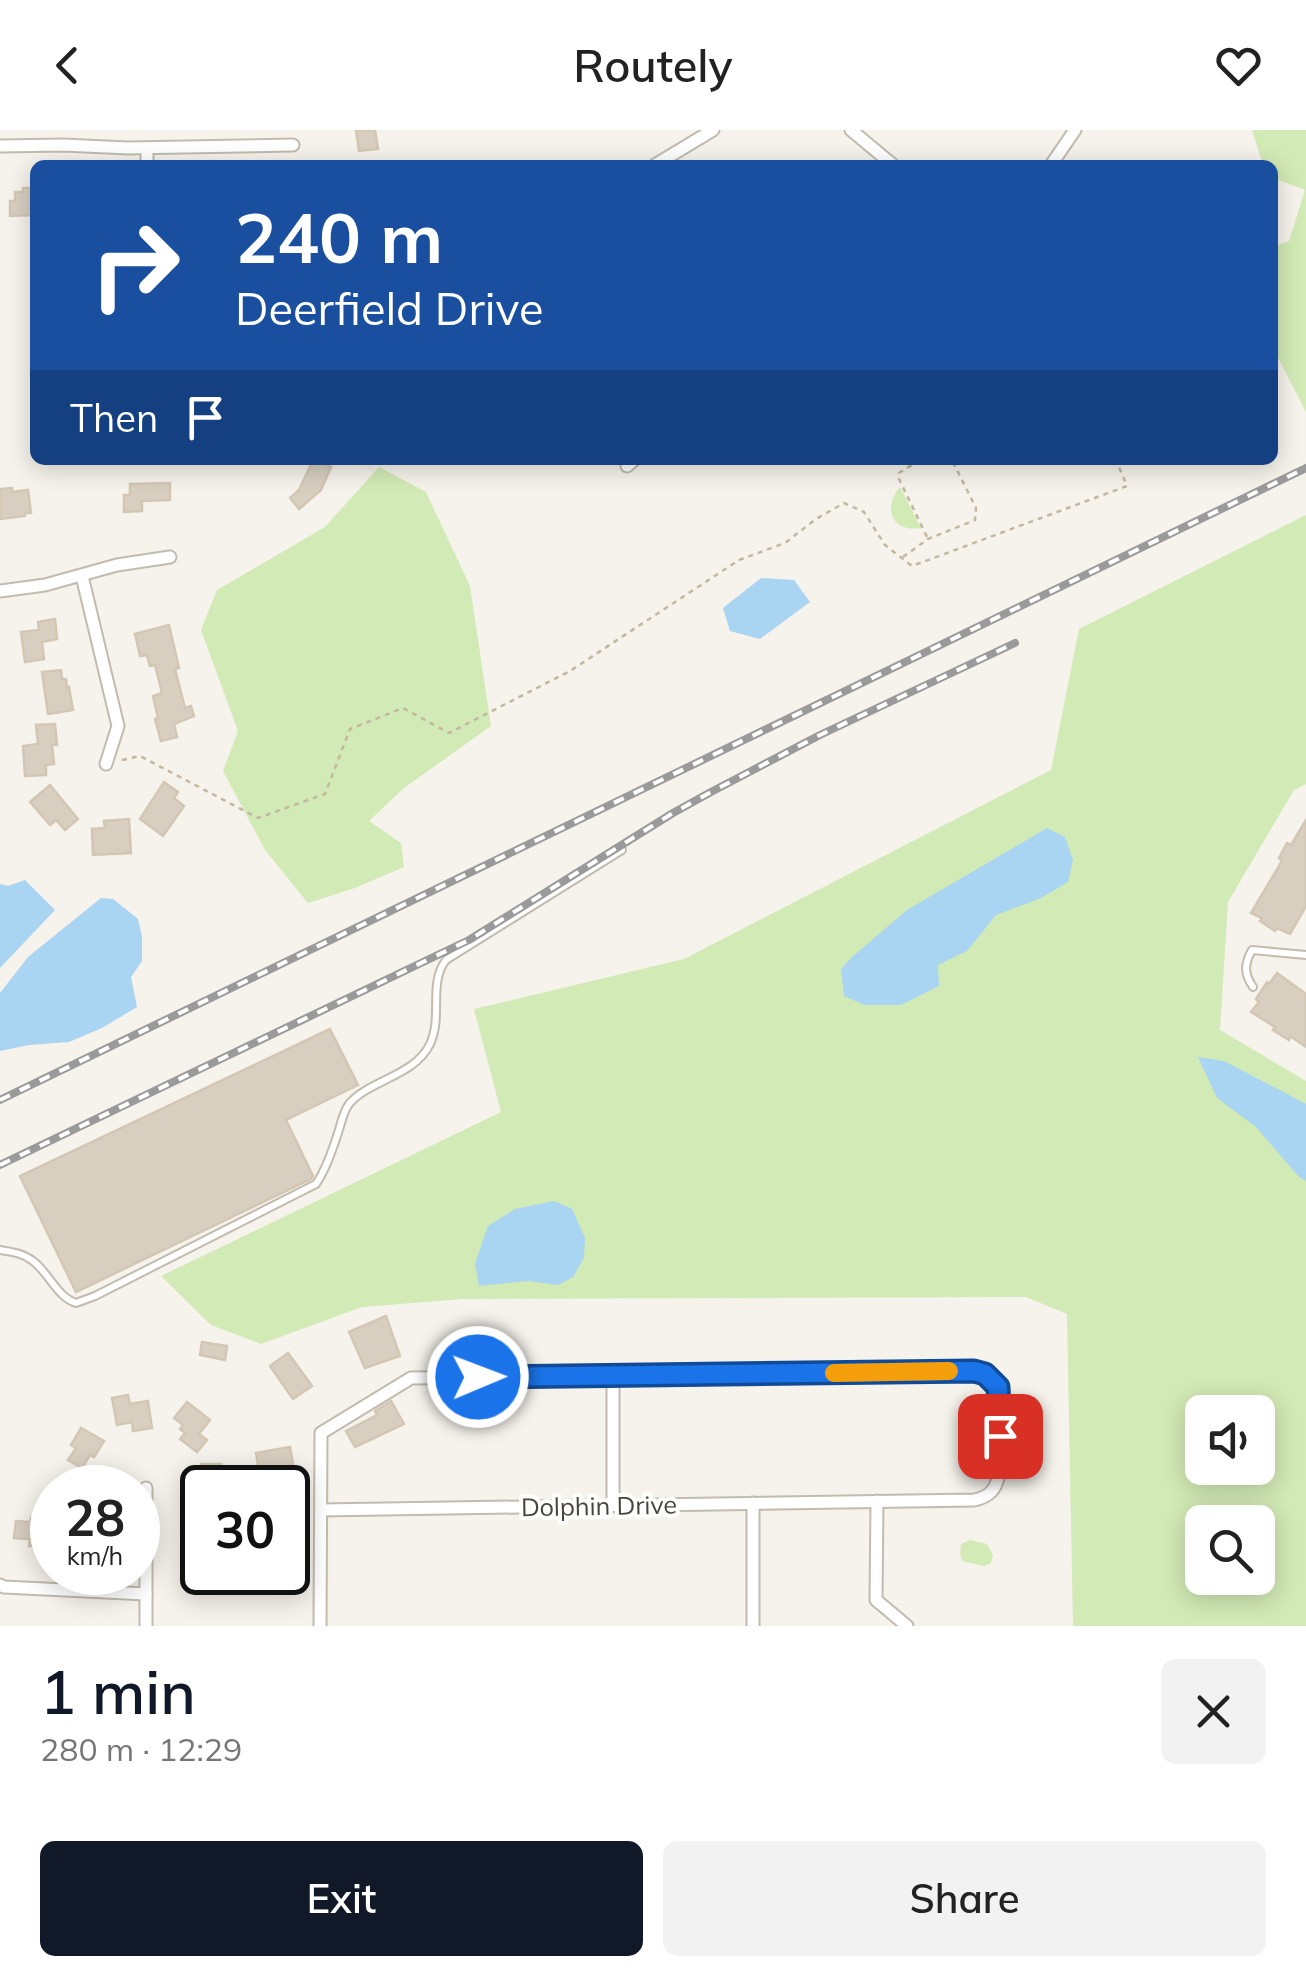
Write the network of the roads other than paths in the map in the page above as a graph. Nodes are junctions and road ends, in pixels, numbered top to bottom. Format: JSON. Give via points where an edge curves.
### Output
{"nodes":[{"id":1,"x":712,"y":130,"type":"edge"},
{"id":2,"x":851,"y":130,"type":"edge"},
{"id":3,"x":1074,"y":130,"type":"edge"},
{"id":4,"x":0,"y":146,"type":"edge"},
{"id":5,"x":293,"y":146,"type":"dead end"},
{"id":6,"x":147,"y":148,"type":"junction"},
{"id":7,"x":147,"y":160,"type":"edge"},
{"id":8,"x":664,"y":160,"type":"edge"},
{"id":9,"x":888,"y":160,"type":"edge"},
{"id":10,"x":1054,"y":160,"type":"edge"},
{"id":11,"x":170,"y":557,"type":"dead end"},
{"id":12,"x":82,"y":576,"type":"junction"},
{"id":13,"x":0,"y":591,"type":"edge"},
{"id":14,"x":106,"y":764,"type":"road end"},
{"id":15,"x":622,"y":850,"type":"dead end"},
{"id":16,"x":1306,"y":954,"type":"edge"},
{"id":17,"x":1253,"y":987,"type":"dead end"},
{"id":18,"x":0,"y":1250,"type":"edge"},
{"id":19,"x":613,"y":1376,"type":"junction"},
{"id":20,"x":877,"y":1502,"type":"junction"},
{"id":21,"x":753,"y":1503,"type":"junction"},
{"id":22,"x":613,"y":1505,"type":"junction"},
{"id":23,"x":321,"y":1510,"type":"junction"},
{"id":24,"x":0,"y":1585,"type":"edge"},
{"id":25,"x":30,"y":1588,"type":"edge"},
{"id":26,"x":146,"y":1595,"type":"edge"},
{"id":27,"x":146,"y":1626,"type":"edge"},
{"id":28,"x":320,"y":1626,"type":"edge"},
{"id":29,"x":752,"y":1626,"type":"edge"},
{"id":30,"x":907,"y":1626,"type":"edge"}],
"edges":[{"from":1,"to":8,"type":"street"},
{"from":2,"to":9,"type":"street"},
{"from":3,"to":10,"type":"street"},
{"from":4,"to":6,"type":"street"},
{"from":5,"to":6,"type":"street"},
{"from":6,"to":7,"type":"street"},
{"from":11,"to":12,"type":"street"},
{"from":12,"to":13,"type":"street"},
{"from":12,"to":14,"type":"street","via":[[118,726]]},
{"from":15,"to":18,"type":"lane","via":[[446,960],[429,1047],[348,1105],[316,1184],[82,1301],[70,1302],[20,1253]]},
{"from":16,"to":17,"type":"lane","via":[[1252,950],[1246,977]]},
{"from":19,"to":20,"type":"street","name":"Dolphin Drive","via":[[974,1371],[993,1380],[1000,1396],[999,1474],[992,1492],[974,1500]]},
{"from":19,"to":22,"type":"street"},
{"from":19,"to":23,"type":"street","via":[[411,1378],[321,1433]]},
{"from":20,"to":21,"type":"street","name":"Dolphin Drive"},
{"from":20,"to":30,"type":"street","via":[[876,1600]]},
{"from":21,"to":22,"type":"street","name":"Dolphin Drive"},
{"from":21,"to":29,"type":"street"},
{"from":22,"to":23,"type":"street","name":"Dolphin Drive"},
{"from":23,"to":28,"type":"street"},
{"from":24,"to":25,"type":"street"},
{"from":26,"to":27,"type":"street"}]}
